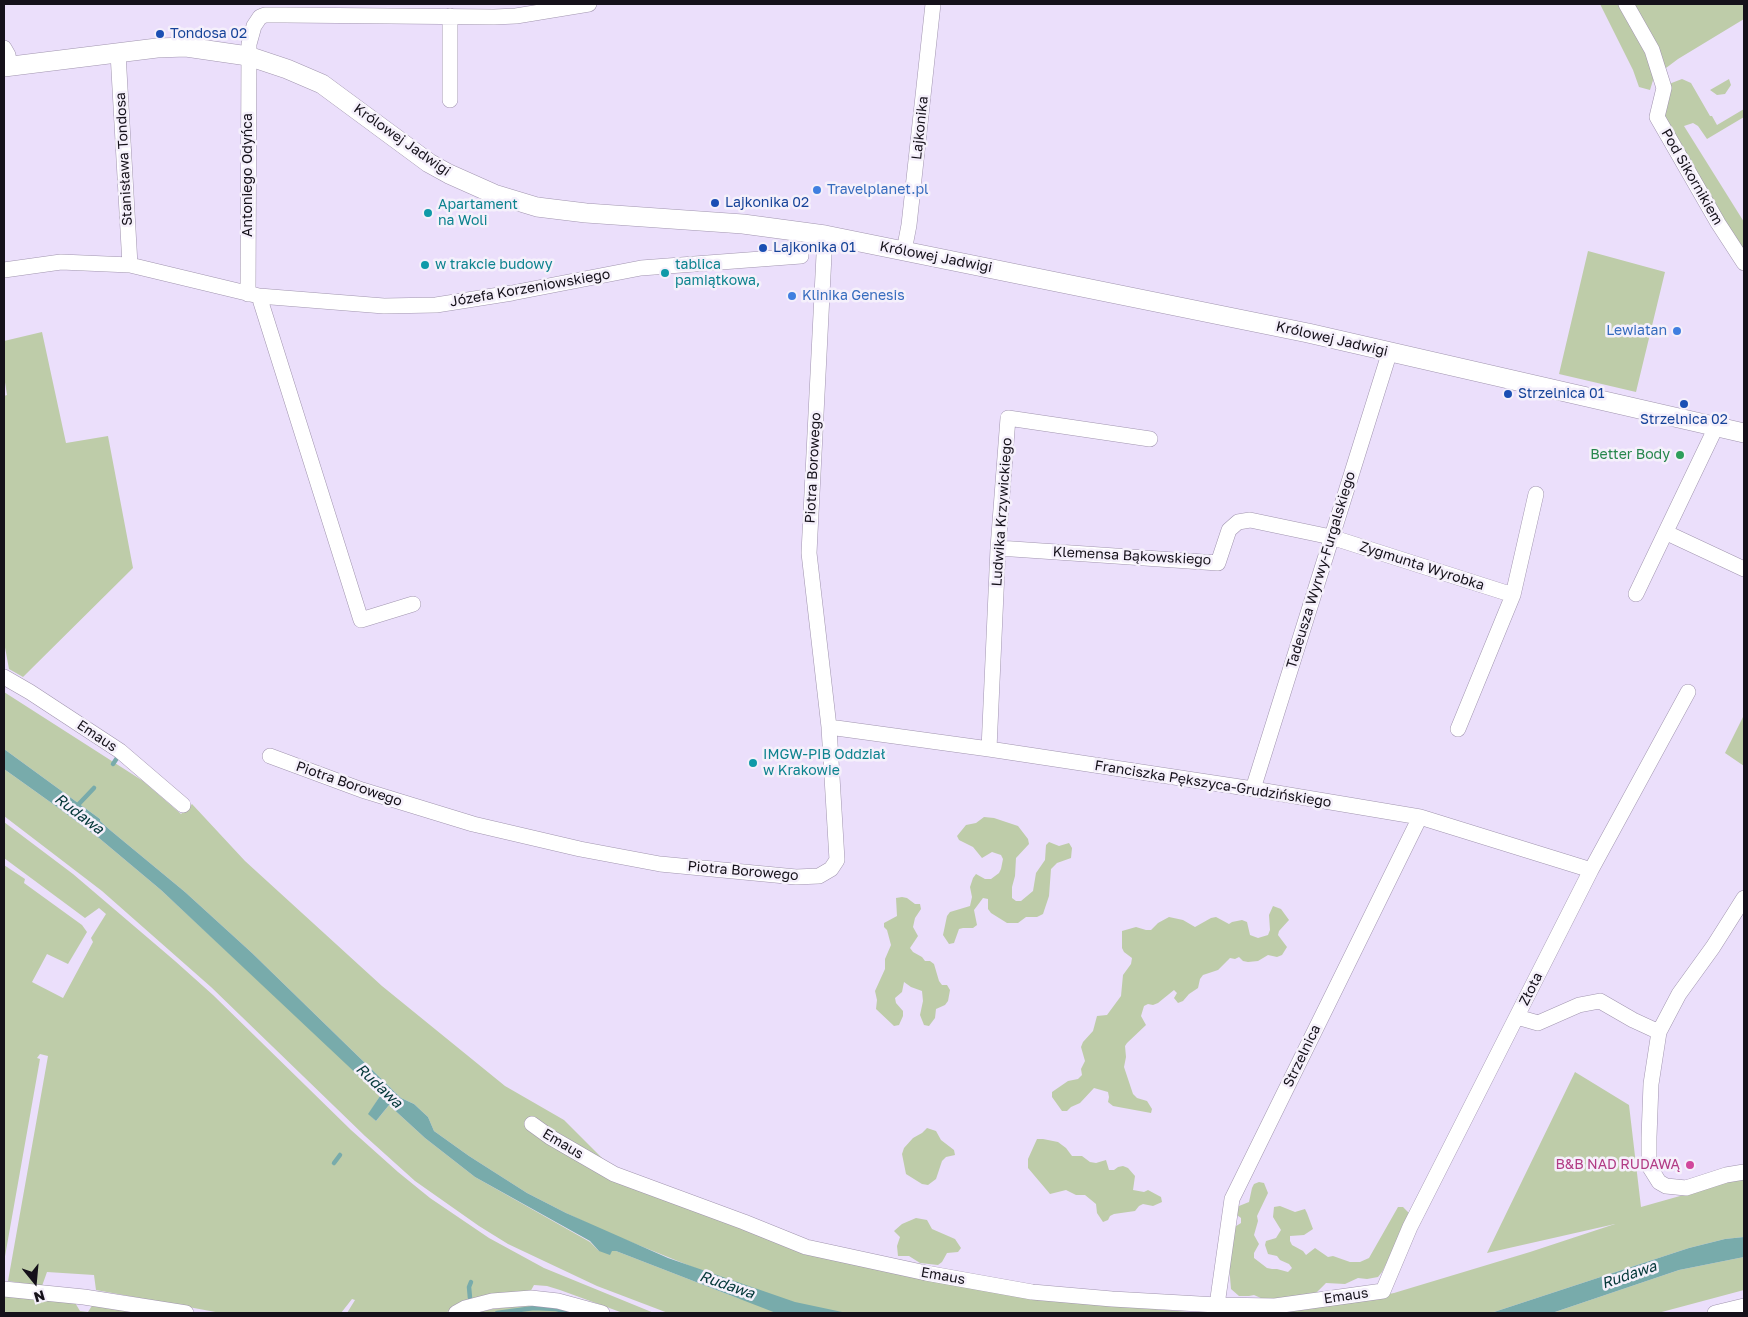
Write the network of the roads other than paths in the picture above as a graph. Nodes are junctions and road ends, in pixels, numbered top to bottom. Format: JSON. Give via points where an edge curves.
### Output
{"nodes":[{"id":1,"x":588,"y":4,"type":"edge"},
{"id":2,"x":932,"y":4,"type":"edge"},
{"id":3,"x":1626,"y":4,"type":"edge"},
{"id":4,"x":450,"y":16,"type":"junction"},
{"id":5,"x":118,"y":53,"type":"junction"},
{"id":6,"x":248,"y":56,"type":"junction"},
{"id":7,"x":6,"y":60,"type":"edge"},
{"id":8,"x":450,"y":100,"type":"dead end"},
{"id":9,"x":825,"y":235,"type":"junction"},
{"id":10,"x":904,"y":251,"type":"junction"},
{"id":11,"x":801,"y":256,"type":"dead end"},
{"id":12,"x":1744,"y":263,"type":"edge"},
{"id":13,"x":130,"y":265,"type":"junction"},
{"id":14,"x":4,"y":270,"type":"edge"},
{"id":15,"x":253,"y":295,"type":"junction"},
{"id":16,"x":1390,"y":351,"type":"junction"},
{"id":17,"x":1716,"y":427,"type":"junction"},
{"id":18,"x":1744,"y":433,"type":"edge"},
{"id":19,"x":1150,"y":439,"type":"dead end"},
{"id":20,"x":1536,"y":494,"type":"dead end"},
{"id":21,"x":1666,"y":533,"type":"junction"},
{"id":22,"x":1331,"y":537,"type":"junction"},
{"id":23,"x":998,"y":548,"type":"junction"},
{"id":24,"x":1744,"y":570,"type":"edge"},
{"id":25,"x":1636,"y":594,"type":"dead end"},
{"id":26,"x":1513,"y":595,"type":"junction"},
{"id":27,"x":413,"y":604,"type":"dead end"},
{"id":28,"x":4,"y":677,"type":"edge"},
{"id":29,"x":1688,"y":692,"type":"dead end"},
{"id":30,"x":829,"y":728,"type":"junction"},
{"id":31,"x":1458,"y":729,"type":"dead end"},
{"id":32,"x":989,"y":749,"type":"junction"},
{"id":33,"x":270,"y":756,"type":"dead end"},
{"id":34,"x":1253,"y":789,"type":"junction"},
{"id":35,"x":183,"y":805,"type":"dead end"},
{"id":36,"x":1420,"y":817,"type":"junction"},
{"id":37,"x":1590,"y":870,"type":"junction"},
{"id":38,"x":1744,"y":898,"type":"edge"},
{"id":39,"x":1517,"y":1017,"type":"junction"},
{"id":40,"x":1660,"y":1032,"type":"junction"},
{"id":41,"x":532,"y":1124,"type":"dead end"},
{"id":42,"x":1744,"y":1172,"type":"edge"},
{"id":43,"x":4,"y":1289,"type":"edge"},
{"id":44,"x":1383,"y":1291,"type":"joint"},
{"id":45,"x":1217,"y":1305,"type":"junction"},
{"id":46,"x":1744,"y":1306,"type":"edge"},
{"id":47,"x":186,"y":1313,"type":"edge"},
{"id":48,"x":456,"y":1313,"type":"edge"},
{"id":49,"x":602,"y":1313,"type":"edge"},
{"id":50,"x":1716,"y":1313,"type":"edge"}],
"edges":[{"from":1,"to":4,"type":"street","via":[[516,16]]},
{"from":2,"to":10,"type":"street","name":"Lajkonika","via":[[914,187]]},
{"from":3,"to":12,"type":"street","name":"Pod Sikornikiem","via":[[1652,50],[1664,88],[1657,117]]},
{"from":4,"to":6,"type":"street","via":[[265,15],[254,26]]},
{"from":4,"to":8,"type":"street"},
{"from":5,"to":6,"type":"street","name":"Królowej Jadwigi","via":[[186,48]]},
{"from":5,"to":7,"type":"street","name":"Królowej Jadwigi"},
{"from":5,"to":13,"type":"street","name":"Stanisława Tondosa"},
{"from":6,"to":9,"type":"street","name":"Królowej Jadwigi","via":[[322,84],[429,163],[494,194],[558,210],[711,221]]},
{"from":6,"to":15,"type":"street","name":"Antoniego Odyńca"},
{"from":9,"to":10,"type":"street","name":"Królowej Jadwigi"},
{"from":9,"to":30,"type":"street","name":"Piotra Borowego","via":[[809,553]]},
{"from":10,"to":16,"type":"street","name":"Królowej Jadwigi"},
{"from":11,"to":15,"type":"street","name":"Józefa Korzeniowskiego","via":[[641,268],[436,304],[384,306]]},
{"from":13,"to":14,"type":"street","name":"Józefa Korzeniowskiego","via":[[61,262]]},
{"from":13,"to":15,"type":"street","name":"Józefa Korzeniowskiego"},
{"from":15,"to":27,"type":"street","via":[[360,620]]},
{"from":16,"to":17,"type":"street","name":"Królowej Jadwigi"},
{"from":16,"to":22,"type":"street","name":"Tadeusza Wyrwy-Furgalskiego"},
{"from":17,"to":18,"type":"street","name":"Królowej Jadwigi"},
{"from":17,"to":21,"type":"street"},
{"from":19,"to":23,"type":"street","name":"Ludwika Krzywickiego","via":[[1008,418]]},
{"from":20,"to":26,"type":"street"},
{"from":21,"to":24,"type":"street"},
{"from":21,"to":25,"type":"street"},
{"from":22,"to":23,"type":"street","name":"Klemensa Bąkowskiego","via":[[1250,520],[1238,522],[1229,530],[1218,562]]},
{"from":22,"to":26,"type":"street","name":"Zygmunta Wyrobka"},
{"from":22,"to":34,"type":"street","name":"Tadeusza Wyrwy-Furgalskiego"},
{"from":23,"to":32,"type":"street","name":"Ludwika Krzywickiego"},
{"from":26,"to":31,"type":"street"},
{"from":28,"to":35,"type":"street","name":"Emaus","via":[[120,751]]},
{"from":29,"to":37,"type":"street","name":"Złota"},
{"from":30,"to":32,"type":"street","name":"Franciszka Pększyca-Grudzińskiego"},
{"from":30,"to":33,"type":"street","name":"Piotra Borowego","via":[[837,860],[831,869],[819,876],[660,864],[580,849],[473,824],[362,790]]},
{"from":32,"to":34,"type":"street","name":"Franciszka Pększyca-Grudzińskiego"},
{"from":34,"to":36,"type":"street","name":"Franciszka Pększyca-Grudzińskiego"},
{"from":36,"to":37,"type":"street","name":"Franciszka Pększyca-Grudzińskiego"},
{"from":36,"to":45,"type":"street","name":"Strzelnica","via":[[1232,1199]]},
{"from":37,"to":39,"type":"street","name":"Złota"},
{"from":38,"to":40,"type":"street","via":[[1679,994]]},
{"from":39,"to":40,"type":"street","via":[[1538,1023],[1579,1005],[1600,1001]]},
{"from":39,"to":44,"type":"street","name":"Złota","via":[[1410,1227]]},
{"from":40,"to":42,"type":"street","via":[[1651,1084],[1649,1166],[1654,1175],[1666,1186],[1686,1188]]},
{"from":41,"to":45,"type":"street","name":"Emaus","via":[[614,1174],[806,1248],[926,1274],[1032,1292]]},
{"from":43,"to":47,"type":"street"},
{"from":44,"to":45,"type":"street","name":"Emaus","via":[[1275,1306]]},
{"from":46,"to":50,"type":"street"},
{"from":48,"to":49,"type":"street","via":[[492,1301],[531,1298],[558,1301]]}]}
